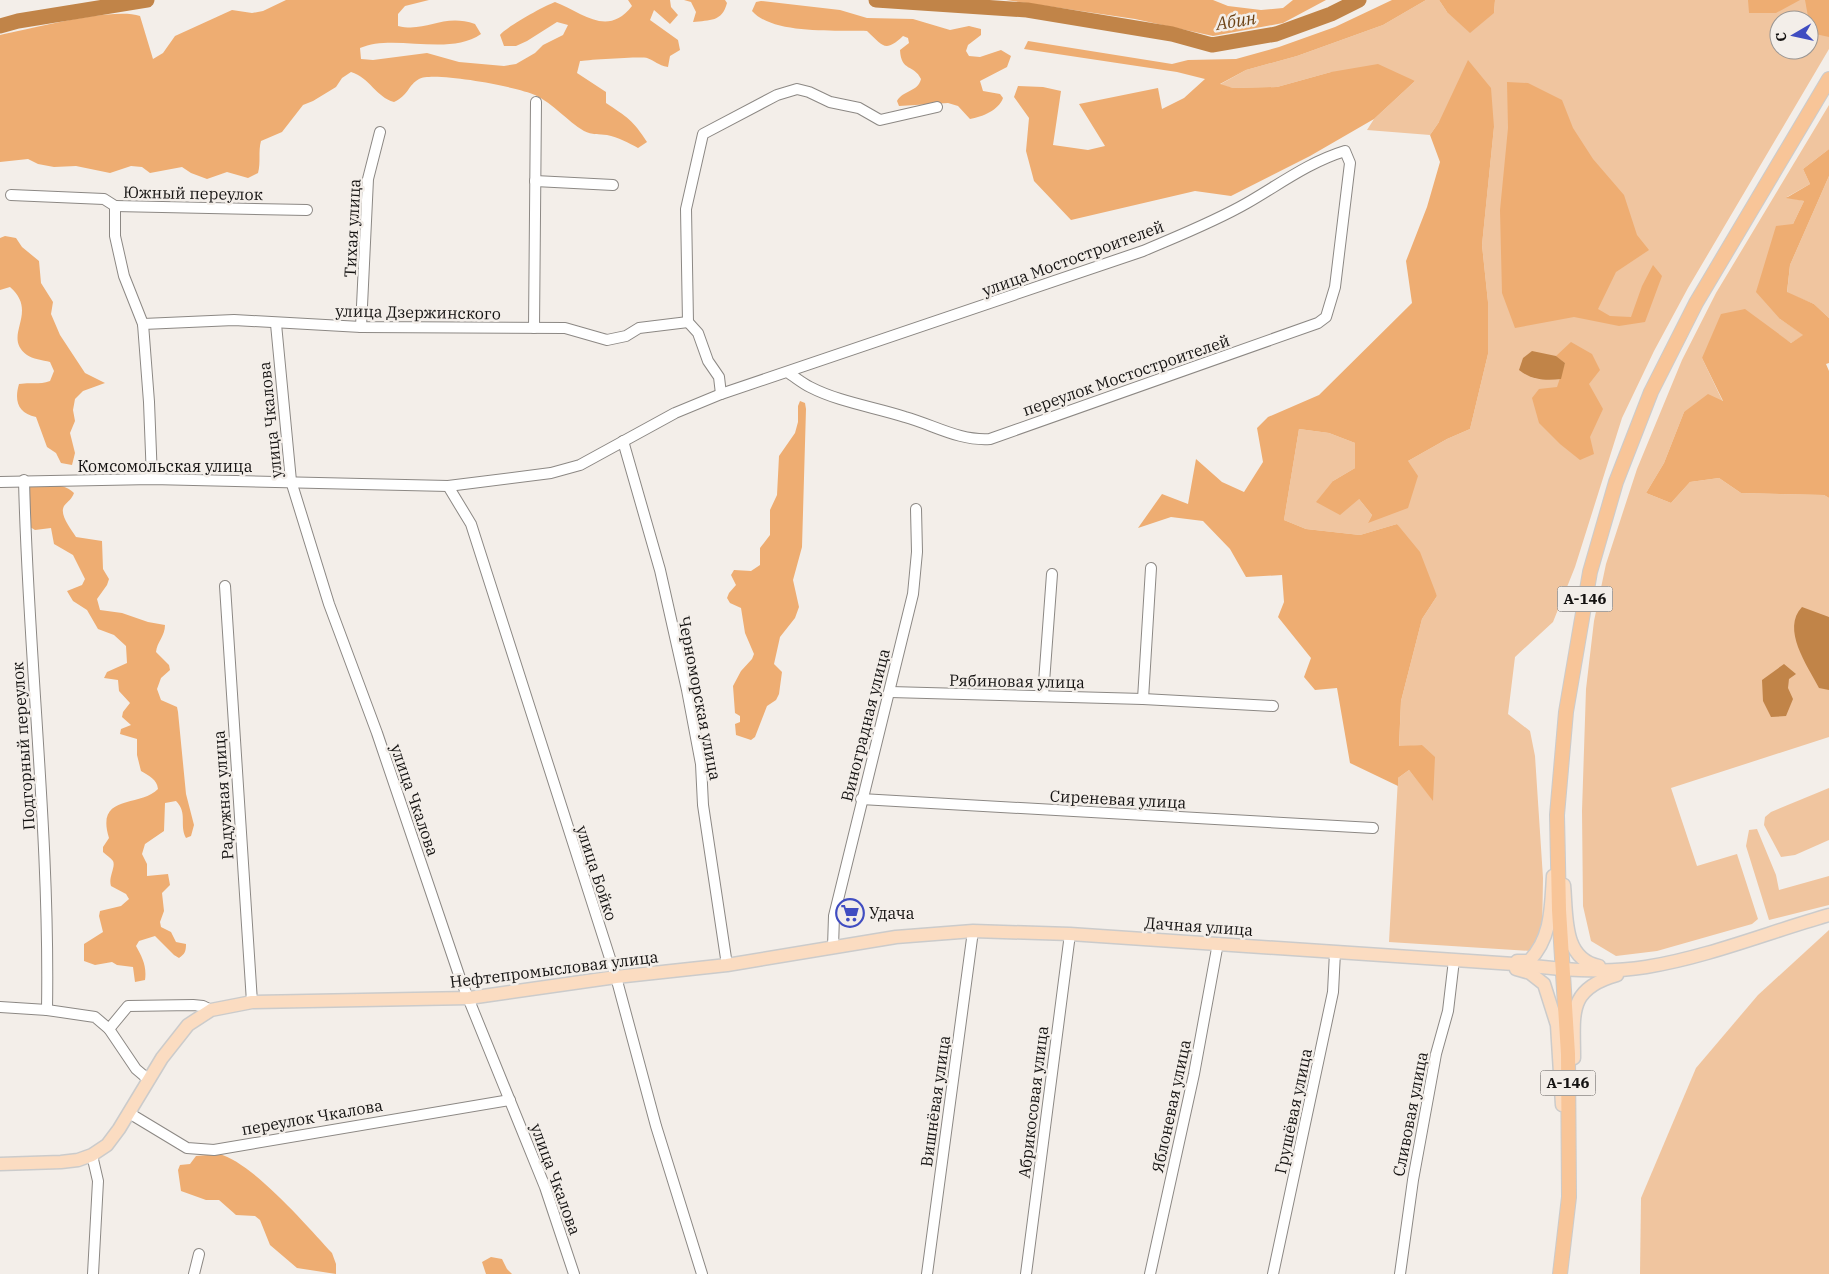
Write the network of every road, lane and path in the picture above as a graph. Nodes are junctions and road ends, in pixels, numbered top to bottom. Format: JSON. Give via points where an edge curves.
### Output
{"nodes":[{"id":1,"x":1829,"y":78,"type":"edge"},
{"id":2,"x":536,"y":102,"type":"dead end"},
{"id":3,"x":937,"y":107,"type":"dead end"},
{"id":4,"x":380,"y":132,"type":"dead end"},
{"id":5,"x":1350,"y":163,"type":"joint"},
{"id":6,"x":535,"y":181,"type":"junction"},
{"id":7,"x":613,"y":185,"type":"dead end"},
{"id":8,"x":11,"y":196,"type":"dead end"},
{"id":9,"x":115,"y":206,"type":"junction"},
{"id":10,"x":307,"y":210,"type":"dead end"},
{"id":11,"x":688,"y":322,"type":"junction"},
{"id":12,"x":143,"y":324,"type":"junction"},
{"id":13,"x":276,"y":324,"type":"junction"},
{"id":14,"x":361,"y":327,"type":"junction"},
{"id":15,"x":534,"y":328,"type":"junction"},
{"id":16,"x":788,"y":372,"type":"junction"},
{"id":17,"x":721,"y":394,"type":"junction"},
{"id":18,"x":623,"y":441,"type":"junction"},
{"id":19,"x":24,"y":480,"type":"junction"},
{"id":20,"x":152,"y":480,"type":"junction"},
{"id":21,"x":0,"y":482,"type":"edge"},
{"id":22,"x":291,"y":482,"type":"junction"},
{"id":23,"x":448,"y":486,"type":"junction"},
{"id":24,"x":916,"y":509,"type":"dead end"},
{"id":25,"x":1151,"y":568,"type":"dead end"},
{"id":26,"x":1052,"y":574,"type":"dead end"},
{"id":27,"x":225,"y":586,"type":"dead end"},
{"id":28,"x":890,"y":692,"type":"junction"},
{"id":29,"x":1043,"y":696,"type":"junction"},
{"id":30,"x":1143,"y":699,"type":"junction"},
{"id":31,"x":1273,"y":706,"type":"dead end"},
{"id":32,"x":861,"y":800,"type":"junction"},
{"id":33,"x":1557,"y":815,"type":"junction"},
{"id":34,"x":1373,"y":828,"type":"dead end"},
{"id":35,"x":1829,"y":915,"type":"edge"},
{"id":36,"x":973,"y":931,"type":"junction"},
{"id":37,"x":1070,"y":934,"type":"junction"},
{"id":38,"x":1218,"y":943,"type":"junction"},
{"id":39,"x":833,"y":947,"type":"junction"},
{"id":40,"x":1335,"y":952,"type":"junction"},
{"id":41,"x":1454,"y":960,"type":"junction"},
{"id":42,"x":1497,"y":963,"type":"junction"},
{"id":43,"x":727,"y":964,"type":"junction"},
{"id":44,"x":1646,"y":967,"type":"junction"},
{"id":45,"x":1562,"y":969,"type":"junction"},
{"id":46,"x":616,"y":977,"type":"junction"},
{"id":47,"x":468,"y":998,"type":"junction"},
{"id":48,"x":252,"y":1002,"type":"junction"},
{"id":49,"x":0,"y":1007,"type":"edge"},
{"id":50,"x":47,"y":1010,"type":"junction"},
{"id":51,"x":211,"y":1010,"type":"junction"},
{"id":52,"x":109,"y":1029,"type":"junction"},
{"id":53,"x":149,"y":1080,"type":"junction"},
{"id":54,"x":510,"y":1100,"type":"junction"},
{"id":55,"x":129,"y":1113,"type":"junction"},
{"id":56,"x":92,"y":1154,"type":"junction"},
{"id":57,"x":0,"y":1164,"type":"edge"},
{"id":58,"x":1569,"y":1197,"type":"junction"},
{"id":59,"x":199,"y":1254,"type":"dead end"},
{"id":60,"x":93,"y":1274,"type":"edge"},
{"id":61,"x":194,"y":1274,"type":"edge"},
{"id":62,"x":574,"y":1274,"type":"edge"},
{"id":63,"x":702,"y":1274,"type":"edge"},
{"id":64,"x":927,"y":1274,"type":"edge"},
{"id":65,"x":1026,"y":1274,"type":"edge"},
{"id":66,"x":1150,"y":1274,"type":"edge"},
{"id":67,"x":1273,"y":1274,"type":"edge"},
{"id":68,"x":1400,"y":1274,"type":"edge"},
{"id":69,"x":1560,"y":1274,"type":"edge"}],
"edges":[{"from":1,"to":33,"type":"highway","number":"А-146","via":[[1696,303],[1651,392],[1616,482],[1590,572],[1566,712]]},
{"from":2,"to":6,"type":"street"},
{"from":3,"to":11,"type":"street","via":[[880,120],[858,108],[830,102],[797,89],[776,96],[703,134],[686,209]]},
{"from":4,"to":14,"type":"street","name":"Тихая улица","via":[[368,179]]},
{"from":5,"to":16,"type":"street","name":"улица Мостостроителей","via":[[1345,151],[1328,156],[1295,172],[1247,203],[1143,251]]},
{"from":5,"to":16,"type":"street","name":"переулок Мостостроителей","via":[[1336,287],[1326,317],[1318,323],[990,439],[957,436],[908,417],[826,394]]},
{"from":6,"to":7,"type":"street"},
{"from":6,"to":15,"type":"street"},
{"from":8,"to":9,"type":"street","via":[[104,199]]},
{"from":9,"to":10,"type":"street","name":"Южный переулок"},
{"from":9,"to":12,"type":"street","name":"Южный переулок","via":[[115,236],[124,276]]},
{"from":11,"to":15,"type":"street","name":"улица Дзержинского","via":[[639,328],[626,336],[607,340],[565,328]]},
{"from":11,"to":17,"type":"street","via":[[698,333],[708,361],[719,377]]},
{"from":12,"to":13,"type":"street","name":"улица Дзержинского","via":[[234,320]]},
{"from":12,"to":20,"type":"street","name":"Южный переулок"},
{"from":13,"to":14,"type":"street","name":"улица Дзержинского"},
{"from":13,"to":22,"type":"street","name":"улица Чкалова"},
{"from":14,"to":15,"type":"street","name":"улица Дзержинского"},
{"from":16,"to":17,"type":"street","name":"Комсомольская улица"},
{"from":17,"to":18,"type":"street","name":"Комсомольская улица","via":[[675,413]]},
{"from":18,"to":23,"type":"street","name":"Комсомольская улица","via":[[580,464],[551,473]]},
{"from":18,"to":43,"type":"street","name":"Черноморская улица","via":[[660,570],[687,690],[701,764],[703,805]]},
{"from":19,"to":20,"type":"street","name":"Комсомольская улица"},
{"from":19,"to":21,"type":"street","name":"Комсомольская улица"},
{"from":19,"to":50,"type":"street","name":"Подгорный переулок","via":[[26,570],[45,850]]},
{"from":20,"to":22,"type":"street","name":"Комсомольская улица"},
{"from":22,"to":23,"type":"street","name":"Комсомольская улица"},
{"from":22,"to":47,"type":"street","name":"улица Чкалова","via":[[329,604]]},
{"from":23,"to":46,"type":"street","name":"улица Бойко","via":[[471,524]]},
{"from":24,"to":28,"type":"street","name":"Виноградная улица","via":[[917,552],[913,594]]},
{"from":25,"to":30,"type":"street"},
{"from":26,"to":29,"type":"street"},
{"from":27,"to":48,"type":"street","name":"Радужная улица"},
{"from":28,"to":29,"type":"street","name":"Рябиновая улица"},
{"from":28,"to":32,"type":"street","name":"Виноградная улица"},
{"from":29,"to":30,"type":"street","name":"Рябиновая улица"},
{"from":30,"to":31,"type":"street","name":"Рябиновая улица"},
{"from":32,"to":34,"type":"street","name":"Сиреневая улица"},
{"from":32,"to":39,"type":"street","name":"Виноградная улица","via":[[834,916]]},
{"from":33,"to":42,"type":"main road","via":[[1550,920],[1540,950],[1529,960]]},
{"from":33,"to":44,"type":"main road","via":[[1570,942],[1581,960],[1597,966]]},
{"from":33,"to":45,"type":"highway","number":"А-146"},
{"from":35,"to":44,"type":"main road","via":[[1710,952]]},
{"from":36,"to":37,"type":"main road","name":"Дачная улица"},
{"from":36,"to":39,"type":"main road","name":"Дачная улица","via":[[896,937]]},
{"from":36,"to":64,"type":"street","name":"Вишнёвая улица"},
{"from":37,"to":38,"type":"main road","name":"Дачная улица"},
{"from":37,"to":65,"type":"street","name":"Абрикосовая улица"},
{"from":38,"to":40,"type":"main road","name":"Дачная улица"},
{"from":38,"to":66,"type":"street","name":"Яблоневая улица","via":[[1194,1074]]},
{"from":39,"to":43,"type":"main road","name":"Нефтепромысловая улица"},
{"from":40,"to":41,"type":"main road","name":"Дачная улица"},
{"from":40,"to":67,"type":"street","name":"Грушёвая улица","via":[[1333,992]]},
{"from":41,"to":42,"type":"main road","name":"Дачная улица"},
{"from":41,"to":68,"type":"street","name":"Сливовая улица","via":[[1448,1011],[1436,1054],[1413,1180]]},
{"from":42,"to":45,"type":"main road","name":"Дачная улица"},
{"from":42,"to":58,"type":"main road","via":[[1530,973],[1544,984],[1557,1025]]},
{"from":43,"to":46,"type":"main road","name":"Нефтепромысловая улица"},
{"from":44,"to":45,"type":"main road","name":"Дачная улица"},
{"from":44,"to":58,"type":"main road","via":[[1600,979],[1584,990],[1574,1011]]},
{"from":45,"to":58,"type":"highway","number":"А-146","via":[[1568,1054]]},
{"from":46,"to":47,"type":"main road","name":"Нефтепромысловая улица"},
{"from":46,"to":63,"type":"street","name":"улица Бойко","via":[[656,1126]]},
{"from":47,"to":48,"type":"main road","name":"Нефтепромысловая улица"},
{"from":47,"to":54,"type":"street","name":"улица Чкалова"},
{"from":48,"to":51,"type":"main road","name":"Нефтепромысловая улица"},
{"from":49,"to":50,"type":"street"},
{"from":50,"to":52,"type":"street","via":[[95,1016]]},
{"from":51,"to":52,"type":"street","name":"Нефтепромысловая улица","via":[[193,1004],[128,1006]]},
{"from":51,"to":53,"type":"main road","via":[[188,1025]]},
{"from":52,"to":53,"type":"street","via":[[136,1069]]},
{"from":53,"to":55,"type":"main road"},
{"from":54,"to":55,"type":"street","name":"переулок Чкалова","via":[[214,1150],[187,1148]]},
{"from":54,"to":62,"type":"street","name":"улица Чкалова","via":[[545,1187]]},
{"from":55,"to":56,"type":"main road","via":[[106,1145]]},
{"from":56,"to":57,"type":"main road","via":[[61,1162]]},
{"from":56,"to":60,"type":"street","via":[[98,1181]]},
{"from":58,"to":69,"type":"highway","number":"А-146"},
{"from":59,"to":61,"type":"street"}]}
